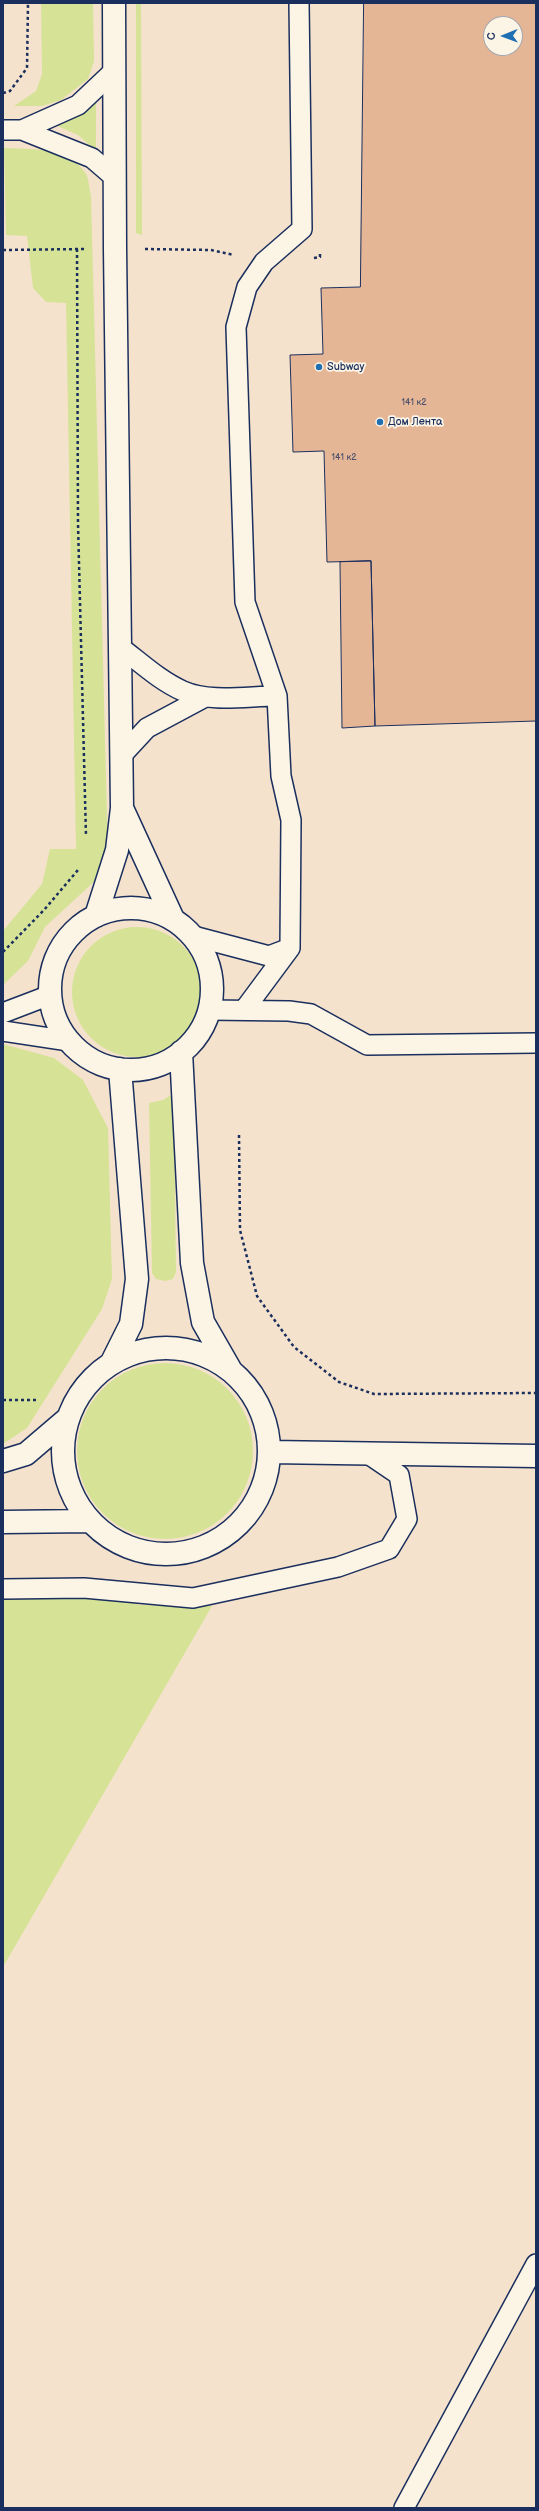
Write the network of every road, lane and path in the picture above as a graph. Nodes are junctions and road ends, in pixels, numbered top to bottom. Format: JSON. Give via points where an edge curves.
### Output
{"nodes":[{"id":1,"x":28,"y":3,"type":"edge"},
{"id":2,"x":114,"y":3,"type":"edge"},
{"id":3,"x":299,"y":3,"type":"edge"},
{"id":4,"x":114,"y":71,"type":"junction"},
{"id":5,"x":3,"y":93,"type":"edge"},
{"id":6,"x":3,"y":130,"type":"edge"},
{"id":7,"x":22,"y":130,"type":"junction"},
{"id":8,"x":114,"y":177,"type":"junction"},
{"id":9,"x":77,"y":249,"type":"dead end"},
{"id":10,"x":120,"y":647,"type":"junction"},
{"id":11,"x":277,"y":696,"type":"junction"},
{"id":12,"x":205,"y":697,"type":"junction"},
{"id":13,"x":122,"y":755,"type":"junction"},
{"id":14,"x":122,"y":808,"type":"junction"},
{"id":15,"x":86,"y":843,"type":"dead end"},
{"id":16,"x":82,"y":865,"type":"dead end"},
{"id":17,"x":96,"y":916,"type":"junction"},
{"id":18,"x":174,"y":919,"type":"junction"},
{"id":19,"x":193,"y":936,"type":"junction"},
{"id":20,"x":290,"y":948,"type":"junction"},
{"id":21,"x":3,"y":952,"type":"edge"},
{"id":22,"x":50,"y":995,"type":"junction"},
{"id":23,"x":210,"y":1010,"type":"junction"},
{"id":24,"x":244,"y":1010,"type":"junction"},
{"id":25,"x":3,"y":1013,"type":"edge"},
{"id":26,"x":3,"y":1031,"type":"edge"},
{"id":27,"x":69,"y":1041,"type":"junction"},
{"id":28,"x":536,"y":1043,"type":"edge"},
{"id":29,"x":181,"y":1052,"type":"junction"},
{"id":30,"x":120,"y":1069,"type":"junction"},
{"id":31,"x":239,"y":1135,"type":"dead end"},
{"id":32,"x":112,"y":1362,"type":"junction"},
{"id":33,"x":230,"y":1369,"type":"junction"},
{"id":34,"x":536,"y":1393,"type":"edge"},
{"id":35,"x":3,"y":1400,"type":"edge"},
{"id":36,"x":39,"y":1400,"type":"dead end"},
{"id":37,"x":67,"y":1420,"type":"junction"},
{"id":38,"x":270,"y":1452,"type":"junction"},
{"id":39,"x":368,"y":1454,"type":"junction"},
{"id":40,"x":536,"y":1456,"type":"edge"},
{"id":41,"x":3,"y":1461,"type":"edge"},
{"id":42,"x":90,"y":1521,"type":"junction"},
{"id":43,"x":3,"y":1522,"type":"edge"},
{"id":44,"x":3,"y":1589,"type":"edge"},
{"id":45,"x":536,"y":2264,"type":"edge"},
{"id":46,"x":404,"y":2508,"type":"edge"}],
"edges":[{"from":1,"to":5,"type":"path","via":[[27,68],[10,91]]},
{"from":2,"to":4,"type":"street"},
{"from":3,"to":11,"type":"lane","via":[[302,229],[264,262],[247,286],[236,326],[245,602]]},
{"from":4,"to":7,"type":"lane","via":[[78,105]]},
{"from":4,"to":8,"type":"street"},
{"from":6,"to":7,"type":"lane"},
{"from":7,"to":8,"type":"lane","via":[[92,158]]},
{"from":8,"to":10,"type":"street"},
{"from":9,"to":15,"type":"path","via":[[78,524]]},
{"from":10,"to":12,"type":"lane","via":[[171,685],[184,692]]},
{"from":10,"to":13,"type":"street"},
{"from":11,"to":12,"type":"lane"},
{"from":11,"to":20,"type":"lane","via":[[281,776],[291,820]]},
{"from":12,"to":13,"type":"lane","via":[[147,728]]},
{"from":13,"to":14,"type":"street"},
{"from":14,"to":17,"type":"street","via":[[117,850]]},
{"from":14,"to":18,"type":"street"},
{"from":16,"to":21,"type":"path","via":[[44,910]]},
{"from":17,"to":18,"type":"street","via":[[125,907],[150,910]]},
{"from":17,"to":22,"type":"street","via":[[78,926],[62,946],[52,969]]},
{"from":18,"to":19,"type":"street"},
{"from":19,"to":20,"type":"lane","via":[[269,956]]},
{"from":19,"to":23,"type":"street","via":[[206,959],[212,984]]},
{"from":20,"to":24,"type":"lane"},
{"from":22,"to":25,"type":"lane"},
{"from":22,"to":27,"type":"street","via":[[56,1019]]},
{"from":23,"to":24,"type":"lane"},
{"from":23,"to":29,"type":"street","via":[[199,1033]]},
{"from":24,"to":28,"type":"lane","via":[[311,1014],[367,1045]]},
{"from":26,"to":27,"type":"lane"},
{"from":27,"to":30,"type":"street","via":[[100,1064]]},
{"from":29,"to":30,"type":"street","via":[[163,1064],[142,1069]]},
{"from":29,"to":33,"type":"street","via":[[192,1264],[204,1322]]},
{"from":30,"to":32,"type":"street","via":[[137,1279],[131,1324]]},
{"from":31,"to":34,"type":"path","via":[[240,1230],[257,1296],[294,1348],[339,1382],[374,1394]]},
{"from":32,"to":33,"type":"street","via":[[138,1350],[165,1347],[191,1351]]},
{"from":32,"to":37,"type":"street","via":[[90,1380],[77,1398]]},
{"from":33,"to":38,"type":"street","via":[[249,1389],[265,1421]]},
{"from":35,"to":36,"type":"path"},
{"from":37,"to":41,"type":"street","via":[[26,1454]]},
{"from":37,"to":42,"type":"street","via":[[62,1442],[64,1470],[71,1493]]},
{"from":38,"to":39,"type":"street"},
{"from":38,"to":42,"type":"street","via":[[266,1477],[254,1504],[242,1521],[219,1539],[198,1549],[163,1554],[135,1550],[107,1536]]},
{"from":39,"to":40,"type":"street"},
{"from":39,"to":44,"type":"lane","via":[[399,1475],[407,1519],[389,1549],[338,1566],[193,1598],[84,1588]]},
{"from":42,"to":43,"type":"street"},
{"from":45,"to":46,"type":"lane"}]}
